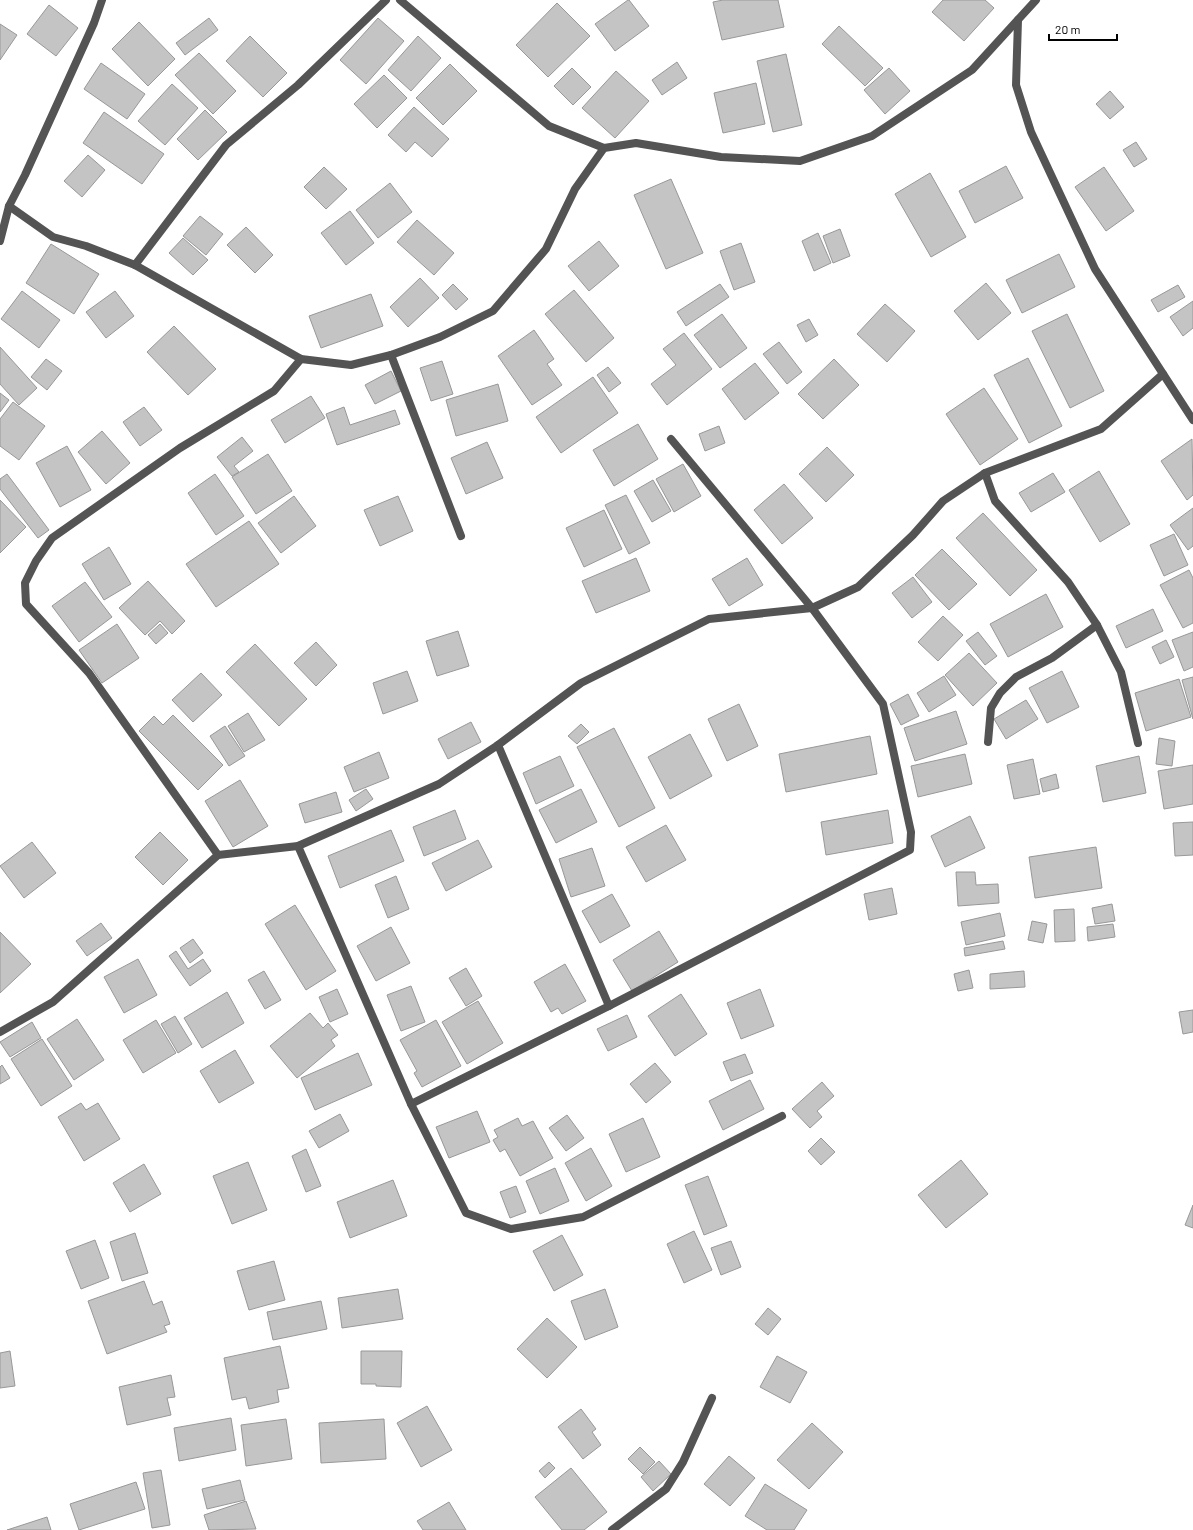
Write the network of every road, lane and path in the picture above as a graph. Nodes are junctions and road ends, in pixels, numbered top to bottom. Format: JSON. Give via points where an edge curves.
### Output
{"nodes":[{"id":1,"x":102,"y":0,"type":"edge"},
{"id":2,"x":386,"y":0,"type":"edge"},
{"id":3,"x":400,"y":0,"type":"edge"},
{"id":4,"x":1036,"y":0,"type":"edge"},
{"id":5,"x":1018,"y":20,"type":"junction"},
{"id":6,"x":604,"y":148,"type":"junction"},
{"id":7,"x":9,"y":206,"type":"junction"},
{"id":8,"x":0,"y":241,"type":"edge"},
{"id":9,"x":135,"y":265,"type":"junction"},
{"id":10,"x":391,"y":355,"type":"junction"},
{"id":11,"x":301,"y":359,"type":"junction"},
{"id":12,"x":1163,"y":374,"type":"junction"},
{"id":13,"x":1193,"y":420,"type":"edge"},
{"id":14,"x":671,"y":439,"type":"dead end"},
{"id":15,"x":985,"y":473,"type":"junction"},
{"id":16,"x":461,"y":536,"type":"dead end"},
{"id":17,"x":812,"y":608,"type":"junction"},
{"id":18,"x":1097,"y":625,"type":"junction"},
{"id":19,"x":988,"y":742,"type":"dead end"},
{"id":20,"x":1138,"y":743,"type":"dead end"},
{"id":21,"x":498,"y":745,"type":"junction"},
{"id":22,"x":298,"y":846,"type":"junction"},
{"id":23,"x":218,"y":855,"type":"junction"},
{"id":24,"x":609,"y":1006,"type":"junction"},
{"id":25,"x":0,"y":1032,"type":"edge"},
{"id":26,"x":411,"y":1104,"type":"junction"},
{"id":27,"x":782,"y":1116,"type":"dead end"},
{"id":28,"x":712,"y":1398,"type":"dead end"},
{"id":29,"x":612,"y":1530,"type":"edge"}],
"edges":[{"from":1,"to":7,"type":"street","via":[[25,176]]},
{"from":2,"to":9,"type":"street","via":[[298,85],[226,145]]},
{"from":3,"to":6,"type":"street","via":[[549,126]]},
{"from":4,"to":5,"type":"street"},
{"from":5,"to":6,"type":"street","via":[[972,70],[872,136],[800,161],[721,157],[636,143]]},
{"from":5,"to":12,"type":"street","via":[[1016,85],[1031,132],[1095,268]]},
{"from":6,"to":10,"type":"street","via":[[575,189],[546,249],[494,311],[440,337]]},
{"from":7,"to":8,"type":"street"},
{"from":7,"to":9,"type":"street","via":[[53,237],[86,246]]},
{"from":9,"to":11,"type":"street"},
{"from":10,"to":11,"type":"street","via":[[351,365]]},
{"from":10,"to":16,"type":"street"},
{"from":11,"to":23,"type":"street","via":[[274,390],[180,448],[52,538],[25,583],[26,604],[90,673]]},
{"from":12,"to":13,"type":"street"},
{"from":12,"to":15,"type":"street","via":[[1101,429]]},
{"from":14,"to":17,"type":"street"},
{"from":15,"to":17,"type":"street","via":[[943,501],[913,535],[858,587]]},
{"from":15,"to":18,"type":"street","via":[[995,501],[1068,582]]},
{"from":17,"to":21,"type":"street","via":[[709,619],[582,683]]},
{"from":17,"to":24,"type":"street","via":[[883,704],[911,832],[910,850]]},
{"from":18,"to":19,"type":"street","via":[[1052,658],[1016,677],[1000,693],[991,708]]},
{"from":18,"to":20,"type":"street","via":[[1121,672]]},
{"from":21,"to":22,"type":"street","via":[[439,784]]},
{"from":21,"to":24,"type":"street"},
{"from":22,"to":23,"type":"street"},
{"from":22,"to":26,"type":"street"},
{"from":23,"to":25,"type":"street","via":[[53,1002]]},
{"from":24,"to":26,"type":"street"},
{"from":26,"to":27,"type":"street","via":[[466,1213],[511,1229],[583,1217]]},
{"from":28,"to":29,"type":"street","via":[[683,1462],[666,1489]]}]}
